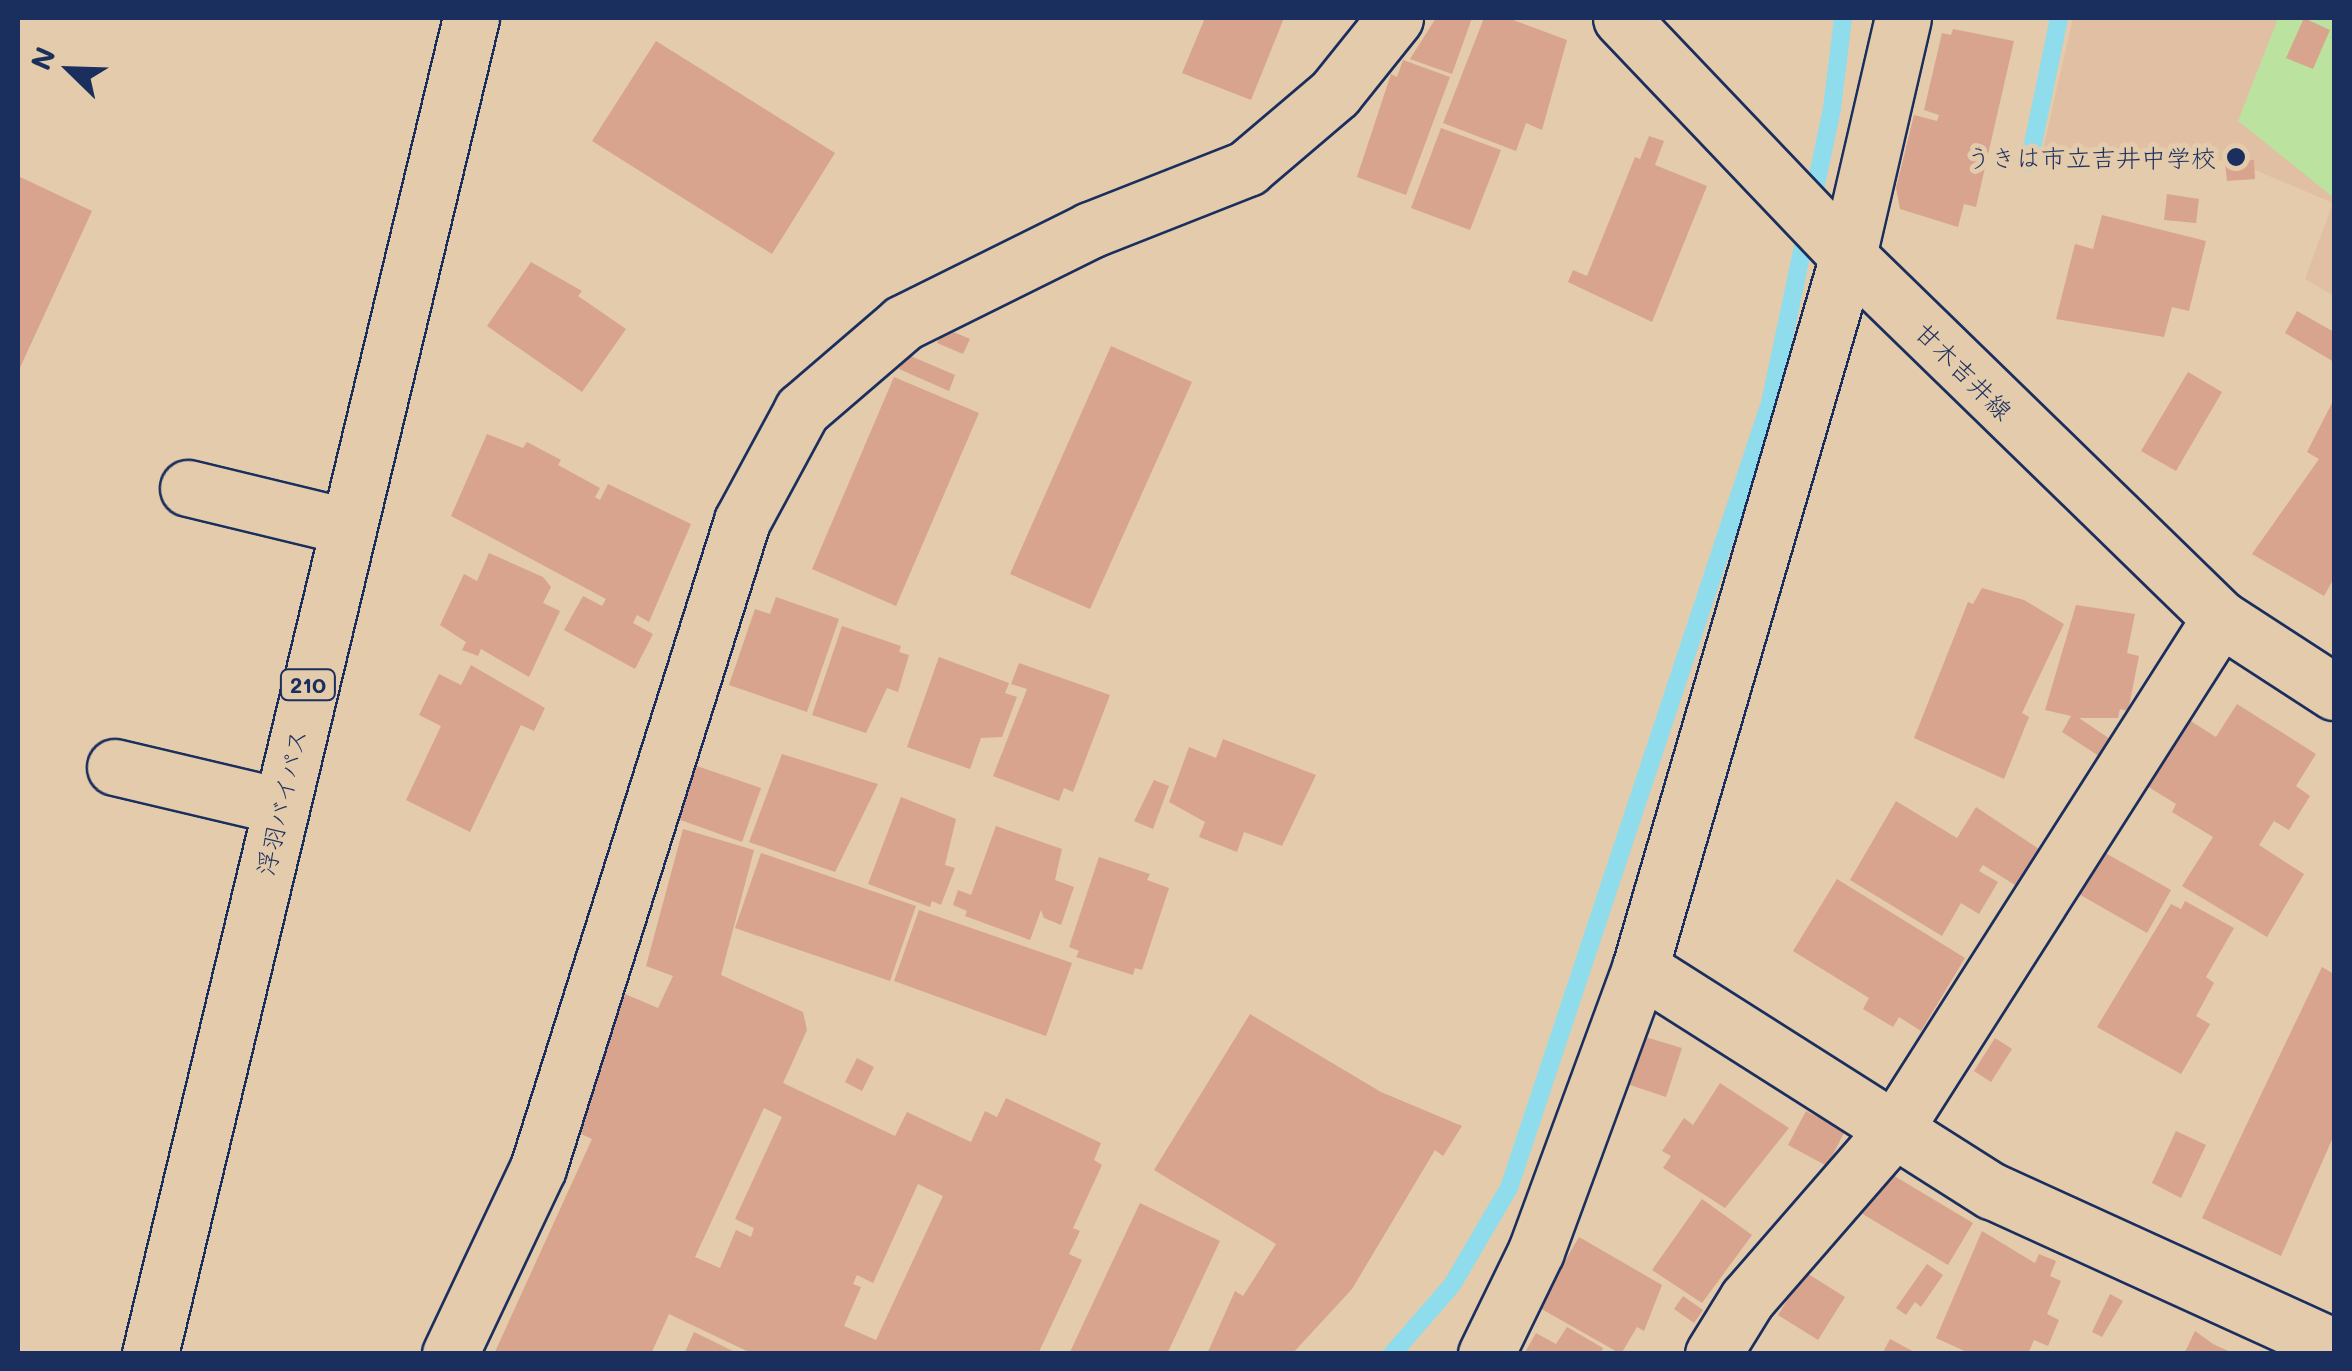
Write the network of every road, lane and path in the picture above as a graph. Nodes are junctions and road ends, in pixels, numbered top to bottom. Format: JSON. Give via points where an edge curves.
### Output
{"nodes":[{"id":1,"x":471,"y":18,"type":"edge"},
{"id":2,"x":1395,"y":18,"type":"edge"},
{"id":3,"x":1621,"y":18,"type":"edge"},
{"id":4,"x":1902,"y":18,"type":"edge"},
{"id":5,"x":1843,"y":251,"type":"junction"},
{"id":6,"x":188,"y":488,"type":"dead end"},
{"id":7,"x":345,"y":526,"type":"junction"},
{"id":8,"x":2220,"y":618,"type":"junction"},
{"id":9,"x":2334,"y":692,"type":"edge"},
{"id":10,"x":115,"y":767,"type":"dead end"},
{"id":11,"x":280,"y":806,"type":"junction"},
{"id":12,"x":1640,"y":968,"type":"junction"},
{"id":13,"x":1894,"y":1130,"type":"junction"},
{"id":14,"x":2334,"y":1347,"type":"edge"},
{"id":15,"x":150,"y":1354,"type":"edge"},
{"id":16,"x":450,"y":1354,"type":"edge"},
{"id":17,"x":1486,"y":1354,"type":"edge"},
{"id":18,"x":1713,"y":1354,"type":"edge"}],
"edges":[{"from":1,"to":7,"type":"main road","name":"浮羽バイパス","number":"210"},
{"from":2,"to":16,"type":"main road","via":[[1335,93],[1247,168],[1090,230],[903,323],[802,410],[742,521],[538,1168]]},
{"from":3,"to":5,"type":"main road","name":"甘木吉井線"},
{"from":4,"to":5,"type":"main road"},
{"from":5,"to":8,"type":"main road","name":"甘木吉井線"},
{"from":5,"to":12,"type":"main road"},
{"from":6,"to":7,"type":"main road"},
{"from":7,"to":11,"type":"main road","name":"浮羽バイパス","number":"210"},
{"from":8,"to":9,"type":"main road","name":"甘木吉井線"},
{"from":8,"to":13,"type":"main road"},
{"from":10,"to":11,"type":"main road"},
{"from":11,"to":15,"type":"main road","name":"浮羽バイパス","number":"210"},
{"from":12,"to":13,"type":"main road"},
{"from":12,"to":17,"type":"main road","via":[[1536,1251]]},
{"from":13,"to":14,"type":"main road","via":[[1992,1190]]},
{"from":13,"to":18,"type":"main road","via":[[1747,1299]]}]}
